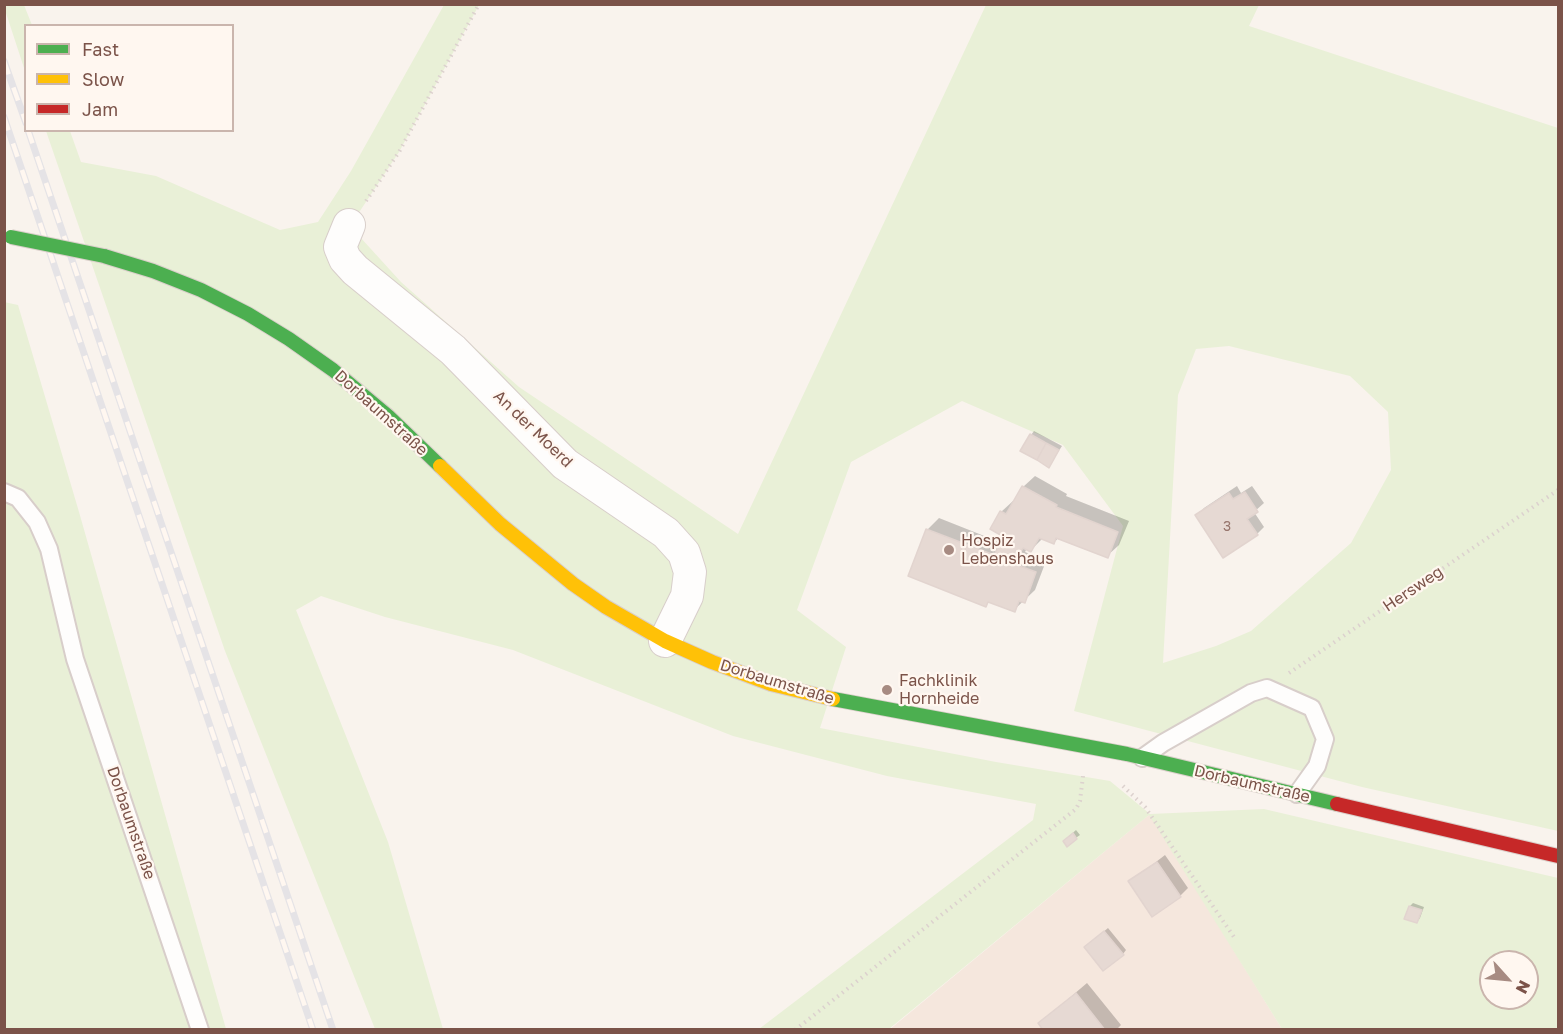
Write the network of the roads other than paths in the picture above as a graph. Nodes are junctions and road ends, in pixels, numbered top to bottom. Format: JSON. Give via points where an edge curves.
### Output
{"nodes":[{"id":1,"x":349,"y":225,"type":"road end"},
{"id":2,"x":8,"y":237,"type":"edge"},
{"id":3,"x":4,"y":492,"type":"edge"},
{"id":4,"x":665,"y":641,"type":"junction"},
{"id":5,"x":1142,"y":758,"type":"junction"},
{"id":6,"x":1297,"y":794,"type":"junction"},
{"id":7,"x":1558,"y":856,"type":"edge"},
{"id":8,"x":200,"y":1029,"type":"edge"}],
"edges":[{"from":1,"to":4,"type":"street","name":"An der Moerd","via":[[340,246],[355,270],[453,350],[565,464],[666,533],[684,553],[690,572],[687,596]]},
{"from":2,"to":4,"type":"street","name":"Dorbaumstraße","bridge":true,"via":[[104,256],[153,271],[201,290],[289,339],[388,416],[541,559],[606,607]]},
{"from":3,"to":8,"type":"lane","name":"Dorbaumstraße","via":[[18,498],[37,522],[49,549],[75,659]]},
{"from":4,"to":5,"type":"street","name":"Dorbaumstraße","via":[[771,684]]},
{"from":5,"to":6,"type":"street","name":"Dorbaumstraße"},
{"from":5,"to":6,"type":"lane","via":[[1251,693],[1267,688],[1312,708],[1325,739],[1317,766]]},
{"from":6,"to":7,"type":"street","name":"Dorbaumstraße"}]}
